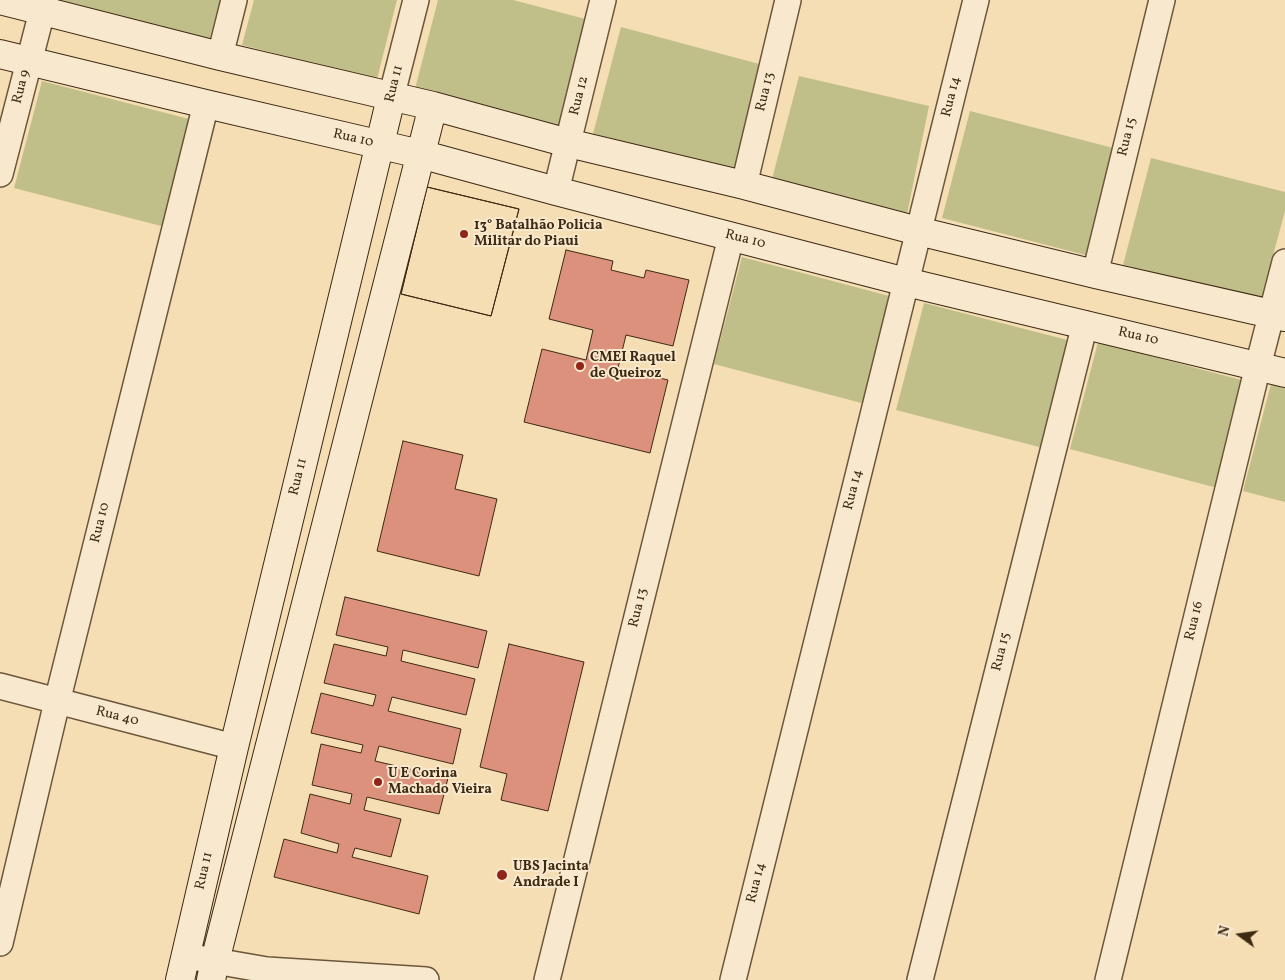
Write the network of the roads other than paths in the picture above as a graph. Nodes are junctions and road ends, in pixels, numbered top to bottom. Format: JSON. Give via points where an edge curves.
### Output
{"nodes":[{"id":1,"x":0,"y":0,"type":"edge"},
{"id":2,"x":234,"y":0,"type":"edge"},
{"id":3,"x":416,"y":0,"type":"edge"},
{"id":4,"x":603,"y":0,"type":"edge"},
{"id":5,"x":788,"y":0,"type":"edge"},
{"id":6,"x":976,"y":0,"type":"edge"},
{"id":7,"x":1162,"y":0,"type":"edge"},
{"id":8,"x":44,"y":5,"type":"edge"},
{"id":9,"x":0,"y":54,"type":"edge"},
{"id":10,"x":220,"y":56,"type":"junction"},
{"id":11,"x":28,"y":61,"type":"junction"},
{"id":12,"x":392,"y":98,"type":"junction"},
{"id":13,"x":206,"y":104,"type":"junction"},
{"id":14,"x":433,"y":106,"type":"junction"},
{"id":15,"x":568,"y":143,"type":"junction"},
{"id":16,"x":380,"y":145,"type":"junction"},
{"id":17,"x":420,"y":154,"type":"junction"},
{"id":18,"x":0,"y":174,"type":"edge"},
{"id":19,"x":744,"y":185,"type":"junction"},
{"id":20,"x":556,"y":191,"type":"junction"},
{"id":21,"x":918,"y":231,"type":"junction"},
{"id":22,"x":731,"y":237,"type":"junction"},
{"id":23,"x":1285,"y":262,"type":"edge"},
{"id":24,"x":1095,"y":274,"type":"junction"},
{"id":25,"x":906,"y":282,"type":"junction"},
{"id":26,"x":1278,"y":316,"type":"edge"},
{"id":27,"x":1085,"y":324,"type":"junction"},
{"id":28,"x":1258,"y":366,"type":"junction"},
{"id":29,"x":1285,"y":372,"type":"edge"},
{"id":30,"x":0,"y":686,"type":"edge"},
{"id":31,"x":57,"y":702,"type":"junction"},
{"id":32,"x":234,"y":747,"type":"junction"},
{"id":33,"x":0,"y":943,"type":"edge"},
{"id":34,"x":183,"y":968,"type":"edge"},
{"id":35,"x":213,"y":970,"type":"edge"},
{"id":36,"x":267,"y":975,"type":"edge"},
{"id":37,"x":426,"y":980,"type":"edge"},
{"id":38,"x":546,"y":980,"type":"edge"},
{"id":39,"x":733,"y":980,"type":"edge"},
{"id":40,"x":920,"y":980,"type":"edge"},
{"id":41,"x":1108,"y":980,"type":"edge"}],
"edges":[{"from":1,"to":8,"type":"main road"},
{"from":2,"to":10,"type":"street"},
{"from":3,"to":12,"type":"street","name":"Rua 11"},
{"from":4,"to":15,"type":"street","name":"Rua 12"},
{"from":5,"to":19,"type":"street","name":"Rua 13"},
{"from":6,"to":21,"type":"street","name":"Rua 14"},
{"from":7,"to":24,"type":"street","name":"Rua 15"},
{"from":8,"to":10,"type":"main road"},
{"from":8,"to":11,"type":"street","name":"Rua 9"},
{"from":9,"to":11,"type":"main road","name":"Rua 10"},
{"from":10,"to":12,"type":"main road"},
{"from":11,"to":13,"type":"main road","name":"Rua 10"},
{"from":11,"to":18,"type":"street","name":"Rua 9"},
{"from":12,"to":14,"type":"main road"},
{"from":12,"to":16,"type":"main road","name":"Rua 11"},
{"from":13,"to":16,"type":"main road","name":"Rua 10"},
{"from":13,"to":31,"type":"street","name":"Rua 10"},
{"from":14,"to":15,"type":"main road"},
{"from":14,"to":17,"type":"main road"},
{"from":15,"to":19,"type":"main road"},
{"from":15,"to":20,"type":"street","name":"Rua 12"},
{"from":16,"to":17,"type":"main road","name":"Rua 10"},
{"from":16,"to":32,"type":"main road","name":"Rua 11"},
{"from":17,"to":20,"type":"main road","name":"Rua 10"},
{"from":17,"to":35,"type":"main road"},
{"from":19,"to":21,"type":"main road"},
{"from":20,"to":22,"type":"main road","name":"Rua 10"},
{"from":21,"to":24,"type":"main road"},
{"from":21,"to":25,"type":"street","name":"Rua 14"},
{"from":22,"to":25,"type":"main road","name":"Rua 10"},
{"from":22,"to":38,"type":"street","name":"Rua 13"},
{"from":23,"to":26,"type":"street","name":"Rua 16"},
{"from":24,"to":26,"type":"main road"},
{"from":25,"to":27,"type":"main road","name":"Rua 10"},
{"from":25,"to":39,"type":"street","name":"Rua 14"},
{"from":26,"to":28,"type":"street","name":"Rua 16"},
{"from":27,"to":28,"type":"main road","name":"Rua 10"},
{"from":27,"to":40,"type":"street","name":"Rua 15"},
{"from":28,"to":29,"type":"main road","name":"Rua 10"},
{"from":28,"to":41,"type":"street","name":"Rua 16"},
{"from":30,"to":31,"type":"street","name":"Rua 40"},
{"from":31,"to":32,"type":"street","name":"Rua 40"},
{"from":31,"to":33,"type":"street","name":"Rua 10"},
{"from":32,"to":34,"type":"main road","name":"Rua 11"},
{"from":34,"to":35,"type":"street","name":"Rua 11"},
{"from":35,"to":36,"type":"street","name":"Rua 11"},
{"from":36,"to":37,"type":"street","name":"Rua 11"}]}
